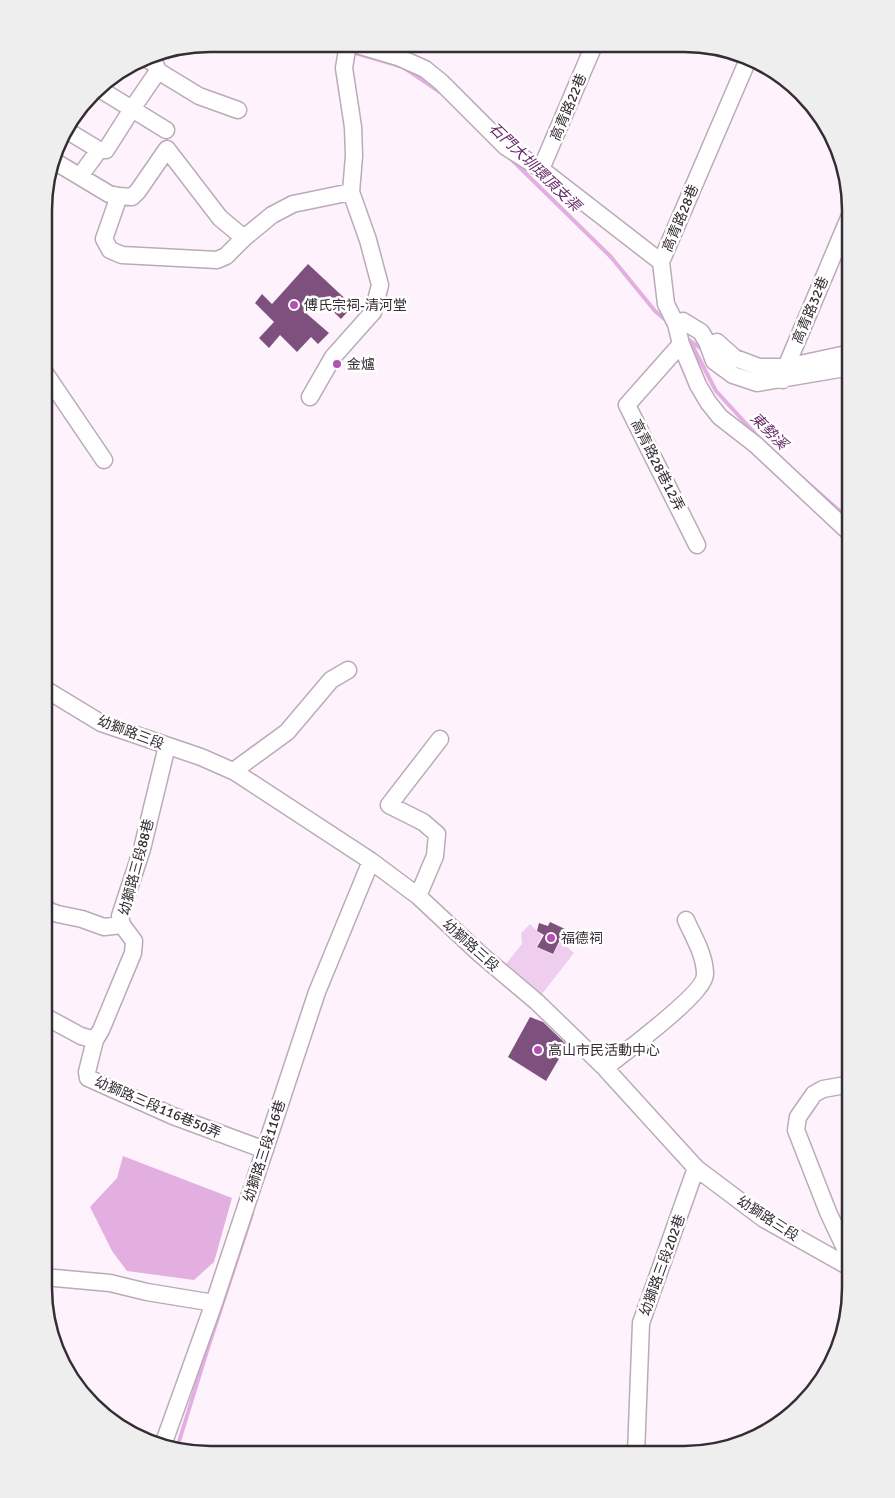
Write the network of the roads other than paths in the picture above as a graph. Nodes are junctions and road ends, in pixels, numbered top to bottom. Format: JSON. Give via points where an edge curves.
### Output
{"nodes":[{"id":1,"x":346,"y":53,"type":"edge"},
{"id":2,"x":384,"y":53,"type":"edge"},
{"id":3,"x":591,"y":53,"type":"edge"},
{"id":4,"x":153,"y":64,"type":"edge"},
{"id":5,"x":746,"y":65,"type":"edge"},
{"id":6,"x":158,"y":71,"type":"junction"},
{"id":7,"x":105,"y":93,"type":"edge"},
{"id":8,"x":132,"y":109,"type":"junction"},
{"id":9,"x":238,"y":110,"type":"dead end"},
{"id":10,"x":166,"y":130,"type":"dead end"},
{"id":11,"x":73,"y":134,"type":"edge"},
{"id":12,"x":99,"y":150,"type":"junction"},
{"id":13,"x":60,"y":164,"type":"edge"},
{"id":14,"x":542,"y":169,"type":"junction"},
{"id":15,"x":80,"y":176,"type":"junction"},
{"id":16,"x":351,"y":192,"type":"junction"},
{"id":17,"x":119,"y":196,"type":"junction"},
{"id":18,"x":842,"y":234,"type":"edge"},
{"id":19,"x":244,"y":238,"type":"junction"},
{"id":20,"x":661,"y":262,"type":"junction"},
{"id":21,"x":676,"y":324,"type":"junction"},
{"id":22,"x":717,"y":342,"type":"dead end"},
{"id":23,"x":681,"y":344,"type":"junction"},
{"id":24,"x":842,"y":356,"type":"edge"},
{"id":25,"x":842,"y":368,"type":"edge"},
{"id":26,"x":784,"y":373,"type":"junction"},
{"id":27,"x":52,"y":383,"type":"edge"},
{"id":28,"x":310,"y":396,"type":"dead end"},
{"id":29,"x":104,"y":460,"type":"dead end"},
{"id":30,"x":842,"y":526,"type":"edge"},
{"id":31,"x":697,"y":544,"type":"dead end"},
{"id":32,"x":348,"y":670,"type":"dead end"},
{"id":33,"x":52,"y":694,"type":"edge"},
{"id":34,"x":440,"y":739,"type":"dead end"},
{"id":35,"x":167,"y":746,"type":"junction"},
{"id":36,"x":235,"y":772,"type":"junction"},
{"id":37,"x":371,"y":861,"type":"junction"},
{"id":38,"x":418,"y":896,"type":"junction"},
{"id":39,"x":52,"y":912,"type":"edge"},
{"id":40,"x":686,"y":920,"type":"dead end"},
{"id":41,"x":122,"y":925,"type":"junction"},
{"id":42,"x":52,"y":1020,"type":"edge"},
{"id":43,"x":95,"y":1040,"type":"junction"},
{"id":44,"x":605,"y":1068,"type":"junction"},
{"id":45,"x":842,"y":1086,"type":"edge"},
{"id":46,"x":265,"y":1150,"type":"junction"},
{"id":47,"x":696,"y":1168,"type":"junction"},
{"id":48,"x":842,"y":1242,"type":"edge"},
{"id":49,"x":842,"y":1263,"type":"edge"},
{"id":50,"x":52,"y":1278,"type":"edge"},
{"id":51,"x":214,"y":1303,"type":"junction"},
{"id":52,"x":165,"y":1438,"type":"edge"},
{"id":53,"x":636,"y":1446,"type":"edge"}],
"edges":[{"from":1,"to":16,"type":"street","via":[[344,68],[354,156]]},
{"from":2,"to":14,"type":"street","name":"高青路28巷","via":[[426,70],[506,147]]},
{"from":3,"to":14,"type":"street","name":"高青路22巷"},
{"from":4,"to":6,"type":"street"},
{"from":5,"to":20,"type":"street","name":"高青路28巷"},
{"from":6,"to":8,"type":"street"},
{"from":6,"to":9,"type":"street","via":[[199,96]]},
{"from":7,"to":8,"type":"street"},
{"from":8,"to":10,"type":"street"},
{"from":8,"to":12,"type":"street","via":[[106,150]]},
{"from":11,"to":12,"type":"street"},
{"from":12,"to":15,"type":"street"},
{"from":13,"to":15,"type":"street"},
{"from":14,"to":20,"type":"street","name":"高青路28巷"},
{"from":15,"to":17,"type":"street","via":[[109,194]]},
{"from":16,"to":19,"type":"street","via":[[293,204],[272,215]]},
{"from":16,"to":28,"type":"street","via":[[380,285],[373,312],[333,357]]},
{"from":17,"to":19,"type":"street","via":[[132,197],[167,149],[220,218]]},
{"from":17,"to":19,"type":"street","via":[[104,239],[110,250],[122,255],[217,260],[226,256]]},
{"from":18,"to":26,"type":"street","name":"高青路32巷"},
{"from":20,"to":21,"type":"street","via":[[666,304]]},
{"from":21,"to":23,"type":"street"},
{"from":21,"to":26,"type":"street","via":[[683,321],[701,332],[714,361],[733,375],[757,384]]},
{"from":22,"to":26,"type":"street","via":[[735,358]]},
{"from":23,"to":30,"type":"street","via":[[698,385],[720,417],[756,445]]},
{"from":23,"to":31,"type":"street","name":"高青路28巷12弄","via":[[627,405]]},
{"from":24,"to":26,"type":"street"},
{"from":25,"to":26,"type":"street"},
{"from":27,"to":29,"type":"street"},
{"from":32,"to":36,"type":"street","via":[[331,680],[287,732]]},
{"from":33,"to":35,"type":"street","name":"幼獅路三段","via":[[101,723]]},
{"from":34,"to":38,"type":"street","via":[[389,805],[422,822],[437,834],[435,856]]},
{"from":35,"to":36,"type":"street","name":"幼獅路三段"},
{"from":35,"to":41,"type":"street","name":"幼獅路三段88巷","via":[[142,849],[120,916]]},
{"from":36,"to":37,"type":"street","name":"幼獅路三段"},
{"from":37,"to":38,"type":"street","name":"幼獅路三段"},
{"from":37,"to":46,"type":"street","name":"幼獅路三段116巷","via":[[317,992]]},
{"from":38,"to":44,"type":"street","name":"幼獅路三段"},
{"from":39,"to":41,"type":"street","via":[[104,927]]},
{"from":40,"to":44,"type":"street","via":[[701,954],[706,975],[702,984],[665,1020]]},
{"from":41,"to":43,"type":"street","name":"幼獅路三段88巷","via":[[134,941],[133,953]]},
{"from":42,"to":43,"type":"street"},
{"from":43,"to":46,"type":"street","name":"幼獅路三段116巷50弄","via":[[88,1078],[173,1116]]},
{"from":44,"to":47,"type":"street","name":"幼獅路三段"},
{"from":45,"to":48,"type":"street","via":[[814,1094],[798,1117],[796,1130]]},
{"from":46,"to":51,"type":"street","name":"幼獅路三段116巷"},
{"from":47,"to":49,"type":"street","name":"幼獅路三段","via":[[764,1219]]},
{"from":47,"to":53,"type":"street","name":"幼獅路三段202巷","via":[[641,1323]]},
{"from":50,"to":51,"type":"street","via":[[110,1283]]},
{"from":51,"to":52,"type":"street","name":"幼獅路三段116巷"}]}
